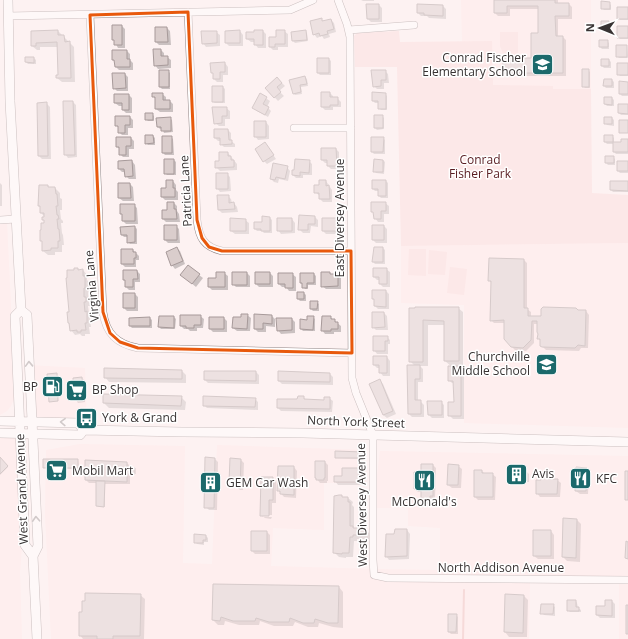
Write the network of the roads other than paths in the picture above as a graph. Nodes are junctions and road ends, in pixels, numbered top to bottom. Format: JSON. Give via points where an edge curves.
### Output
{"nodes":[{"id":1,"x":8,"y":0,"type":"edge"},
{"id":2,"x":313,"y":0,"type":"edge"},
{"id":3,"x":338,"y":0,"type":"edge"},
{"id":4,"x":188,"y":12,"type":"junction"},
{"id":5,"x":90,"y":15,"type":"junction"},
{"id":6,"x":8,"y":16,"type":"junction"},
{"id":7,"x":414,"y":25,"type":"dead end"},
{"id":8,"x":350,"y":30,"type":"junction"},
{"id":9,"x":294,"y":128,"type":"dead end"},
{"id":10,"x":351,"y":128,"type":"junction"},
{"id":11,"x":16,"y":219,"type":"junction"},
{"id":12,"x":0,"y":220,"type":"edge"},
{"id":13,"x":351,"y":252,"type":"junction"},
{"id":14,"x":21,"y":310,"type":"junction"},
{"id":15,"x":352,"y":353,"type":"junction"},
{"id":16,"x":0,"y":421,"type":"edge"},
{"id":17,"x":19,"y":422,"type":"junction"},
{"id":18,"x":32,"y":422,"type":"junction"},
{"id":19,"x":84,"y":430,"type":"junction"},
{"id":20,"x":0,"y":433,"type":"edge"},
{"id":21,"x":20,"y":434,"type":"junction"},
{"id":22,"x":33,"y":434,"type":"junction"},
{"id":23,"x":373,"y":434,"type":"junction"},
{"id":24,"x":628,"y":442,"type":"edge"},
{"id":25,"x":33,"y":556,"type":"junction"},
{"id":26,"x":374,"y":575,"type":"joint"},
{"id":27,"x":628,"y":580,"type":"edge"},
{"id":28,"x":37,"y":639,"type":"edge"}],
"edges":[{"from":1,"to":6,"type":"main road"},
{"from":2,"to":4,"type":"street","via":[[290,10]]},
{"from":3,"to":8,"type":"street","name":"East Diversey Avenue"},
{"from":4,"to":5,"type":"street"},
{"from":4,"to":13,"type":"street","name":"Patricia Lane","via":[[198,227],[205,243],[214,250],[232,252]]},
{"from":5,"to":6,"type":"street"},
{"from":5,"to":15,"type":"street","name":"Virginia Lane","via":[[103,312],[110,333],[120,342],[138,348]]},
{"from":6,"to":11,"type":"main road"},
{"from":7,"to":8,"type":"street"},
{"from":8,"to":10,"type":"street","name":"East Diversey Avenue"},
{"from":9,"to":10,"type":"street"},
{"from":10,"to":13,"type":"street","name":"East Diversey Avenue"},
{"from":11,"to":12,"type":"street"},
{"from":11,"to":14,"type":"main road"},
{"from":13,"to":15,"type":"street","name":"East Diversey Avenue"},
{"from":14,"to":17,"type":"main road","name":"West Grand Avenue","via":[[14,316]]},
{"from":18,"to":14,"type":"main road","name":"West Grand Avenue","one_way":true,"via":[[27,316]]},
{"from":15,"to":23,"type":"street","name":"East Diversey Avenue","via":[[352,378]]},
{"from":16,"to":17,"type":"main road","name":"North York Street"},
{"from":17,"to":18,"type":"main road","name":"North York Street"},
{"from":17,"to":21,"type":"main road","name":"West Grand Avenue"},
{"from":19,"to":18,"type":"main road","name":"North York Street","one_way":true,"via":[[78,423]]},
{"from":18,"to":22,"type":"main road","name":"West Grand Avenue"},
{"from":19,"to":22,"type":"main road","name":"North York Street","via":[[80,435]]},
{"from":19,"to":23,"type":"main road","name":"North York Street"},
{"from":20,"to":21,"type":"main road"},
{"from":21,"to":22,"type":"main road"},
{"from":21,"to":25,"type":"main road","name":"West Grand Avenue","via":[[25,545]]},
{"from":25,"to":22,"type":"main road","name":"West Grand Avenue","one_way":true,"via":[[38,546]]},
{"from":23,"to":24,"type":"main road","name":"North York Street"},
{"from":23,"to":26,"type":"street","name":"West Diversey Avenue"},
{"from":25,"to":28,"type":"main road","name":"West Grand Avenue"},
{"from":26,"to":27,"type":"street","name":"North Addison Avenue","via":[[388,578]]}]}
